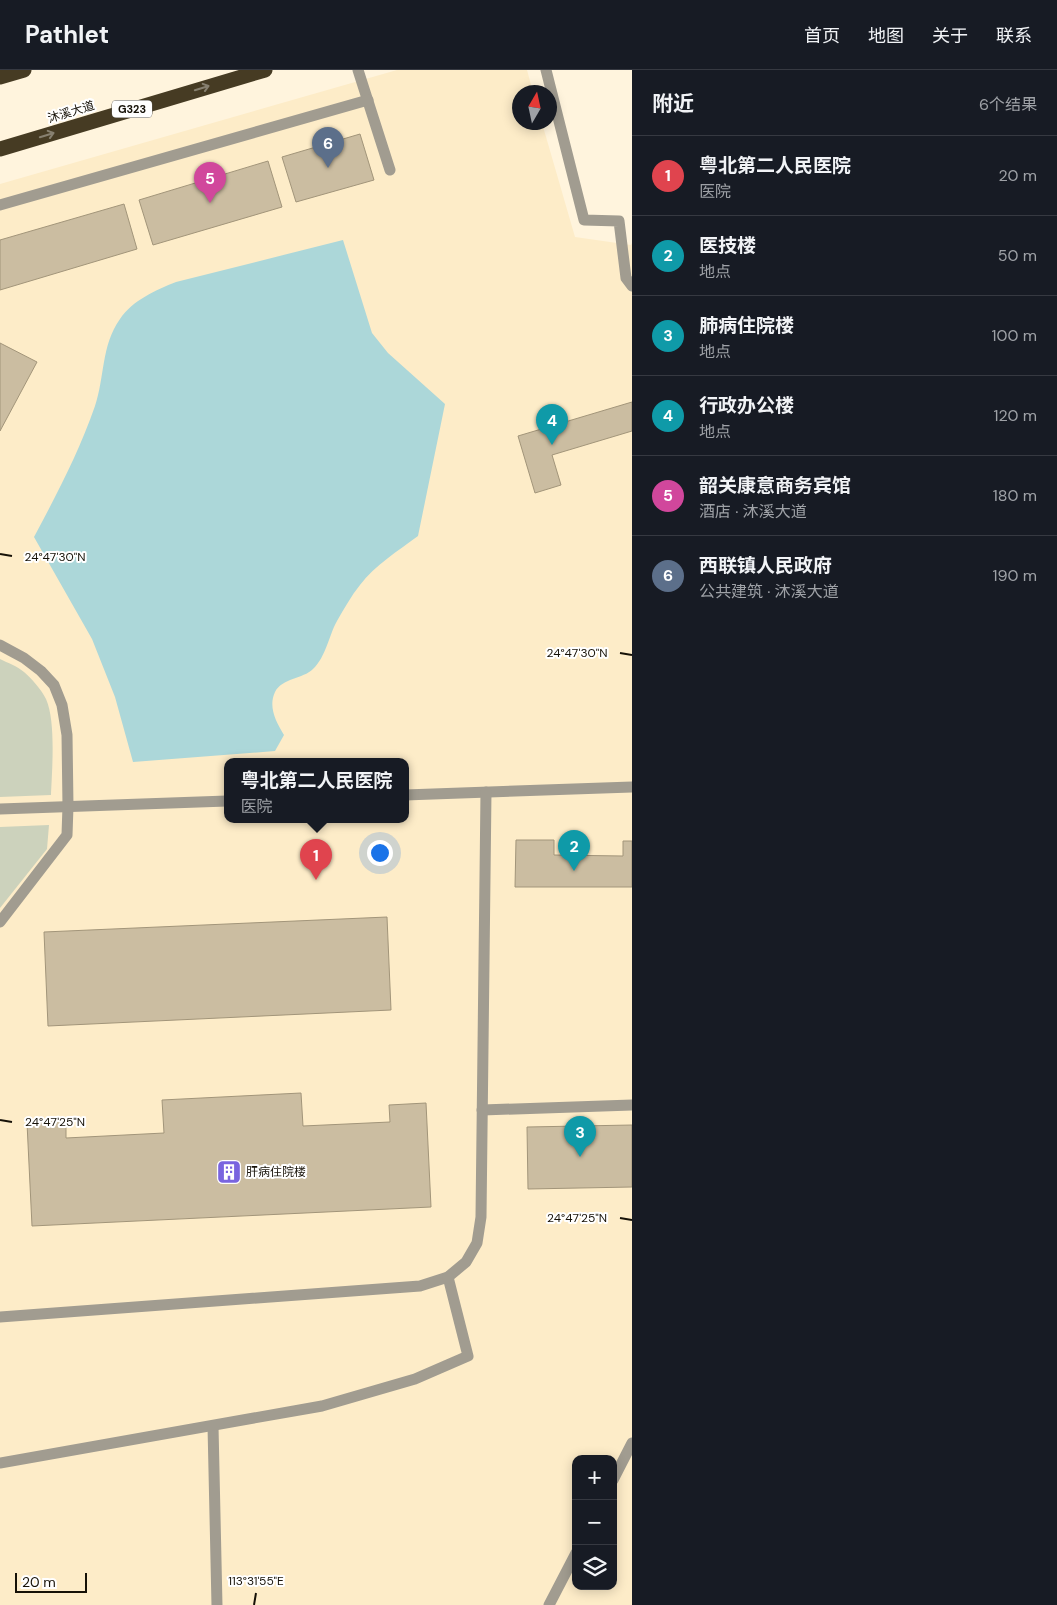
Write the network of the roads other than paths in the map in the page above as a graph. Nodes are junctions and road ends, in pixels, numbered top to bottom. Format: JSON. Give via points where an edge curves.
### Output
{"nodes":[{"id":1,"x":24,"y":70,"type":"edge"},
{"id":2,"x":265,"y":70,"type":"edge"},
{"id":3,"x":358,"y":70,"type":"edge"},
{"id":4,"x":546,"y":70,"type":"edge"},
{"id":5,"x":0,"y":77,"type":"edge"},
{"id":6,"x":368,"y":100,"type":"junction"},
{"id":7,"x":0,"y":149,"type":"edge"},
{"id":8,"x":390,"y":170,"type":"dead end"},
{"id":9,"x":0,"y":205,"type":"edge"},
{"id":10,"x":632,"y":286,"type":"edge"},
{"id":11,"x":0,"y":645,"type":"edge"},
{"id":12,"x":632,"y":787,"type":"edge"},
{"id":13,"x":486,"y":792,"type":"junction"},
{"id":14,"x":409,"y":794,"type":"edge"},
{"id":15,"x":224,"y":801,"type":"edge"},
{"id":16,"x":68,"y":806,"type":"junction"},
{"id":17,"x":0,"y":810,"type":"edge"},
{"id":18,"x":0,"y":922,"type":"edge"},
{"id":19,"x":632,"y":1105,"type":"edge"},
{"id":20,"x":482,"y":1110,"type":"junction"},
{"id":21,"x":448,"y":1277,"type":"junction"},
{"id":22,"x":0,"y":1316,"type":"edge"},
{"id":23,"x":213,"y":1426,"type":"junction"},
{"id":24,"x":632,"y":1443,"type":"edge"},
{"id":25,"x":0,"y":1463,"type":"edge"},
{"id":26,"x":617,"y":1472,"type":"edge"},
{"id":27,"x":572,"y":1562,"type":"edge"},
{"id":28,"x":217,"y":1605,"type":"edge"},
{"id":29,"x":549,"y":1605,"type":"edge"}],
"edges":[{"from":1,"to":5,"type":"highway"},
{"from":7,"to":2,"type":"highway","name":"沐溪大道","number":"G323","one_way":true},
{"from":3,"to":6,"type":"lane"},
{"from":4,"to":10,"type":"lane","via":[[584,220],[619,221],[626,278]]},
{"from":6,"to":8,"type":"lane"},
{"from":6,"to":9,"type":"lane"},
{"from":11,"to":16,"type":"lane","via":[[24,658],[54,685],[68,736]]},
{"from":12,"to":13,"type":"lane"},
{"from":13,"to":14,"type":"lane"},
{"from":13,"to":20,"type":"lane"},
{"from":15,"to":16,"type":"lane"},
{"from":16,"to":17,"type":"lane"},
{"from":16,"to":18,"type":"lane","via":[[67,835]]},
{"from":19,"to":20,"type":"lane"},
{"from":20,"to":21,"type":"lane","via":[[481,1217],[477,1243],[466,1262]]},
{"from":21,"to":22,"type":"lane","via":[[420,1286]]},
{"from":21,"to":23,"type":"lane","via":[[468,1356],[415,1378],[322,1406]]},
{"from":23,"to":25,"type":"lane"},
{"from":23,"to":28,"type":"lane"},
{"from":24,"to":26,"type":"lane"},
{"from":27,"to":29,"type":"lane"}]}
